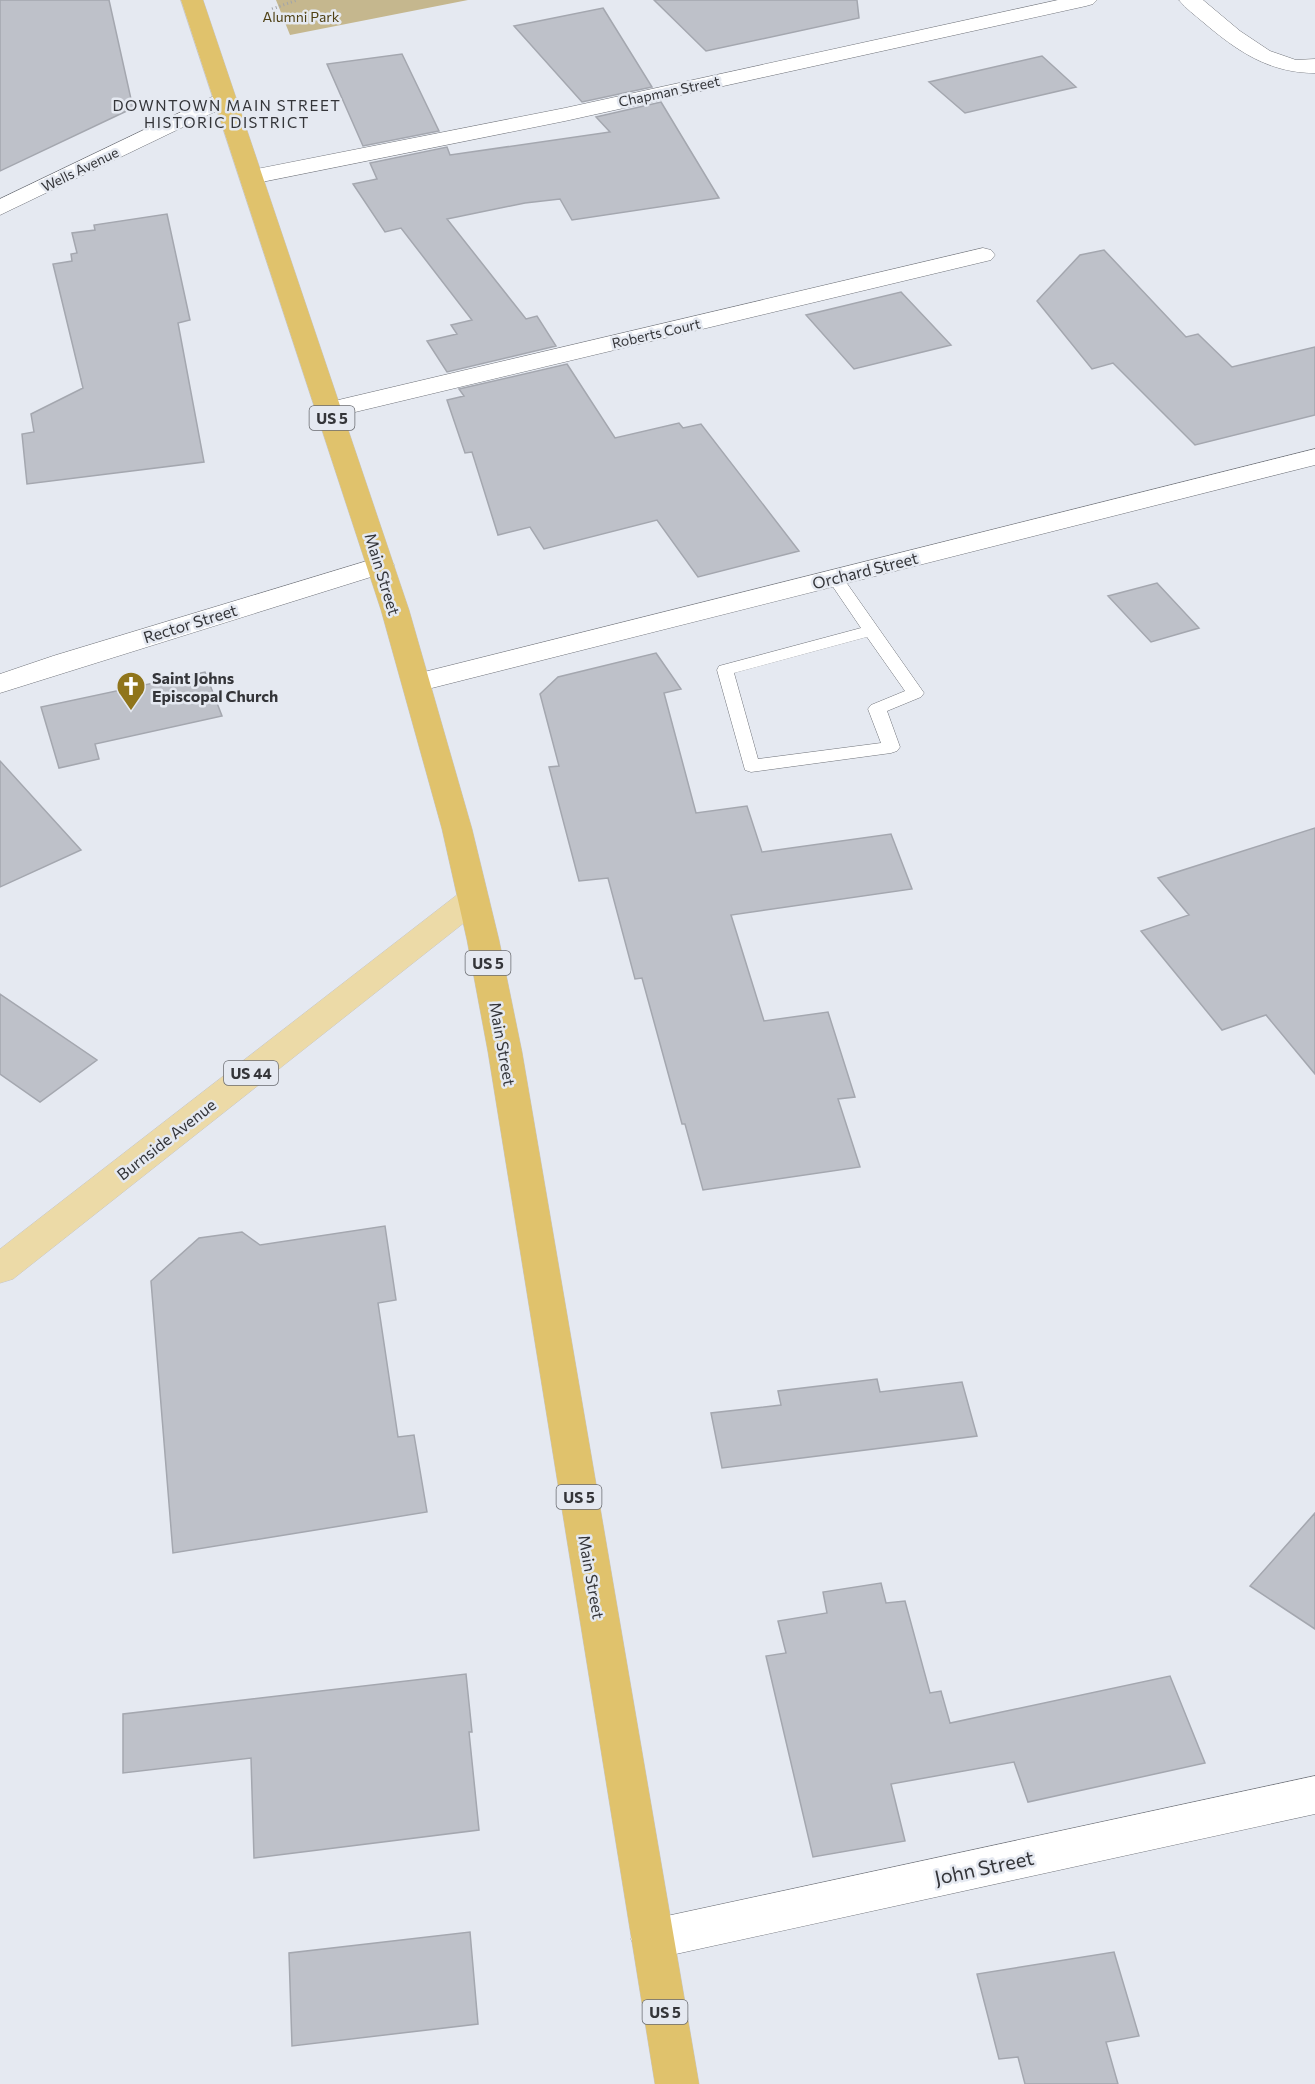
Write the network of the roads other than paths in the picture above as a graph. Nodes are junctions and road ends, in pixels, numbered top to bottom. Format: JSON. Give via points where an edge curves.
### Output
{"nodes":[{"id":1,"x":192,"y":0,"type":"edge"},
{"id":2,"x":1086,"y":0,"type":"edge"},
{"id":3,"x":1190,"y":0,"type":"edge"},
{"id":4,"x":1315,"y":66,"type":"edge"},
{"id":5,"x":225,"y":98,"type":"junction"},
{"id":6,"x":252,"y":177,"type":"junction"},
{"id":7,"x":0,"y":208,"type":"edge"},
{"id":8,"x":983,"y":255,"type":"dead end"},
{"id":9,"x":330,"y":410,"type":"junction"},
{"id":10,"x":1315,"y":457,"type":"edge"},
{"id":11,"x":380,"y":565,"type":"junction"},
{"id":12,"x":835,"y":578,"type":"junction"},
{"id":13,"x":872,"y":630,"type":"junction"},
{"id":14,"x":416,"y":683,"type":"junction"},
{"id":15,"x":0,"y":684,"type":"edge"},
{"id":16,"x":473,"y":899,"type":"junction"},
{"id":17,"x":0,"y":1269,"type":"edge"},
{"id":18,"x":1315,"y":1795,"type":"edge"},
{"id":19,"x":653,"y":1939,"type":"junction"},
{"id":20,"x":678,"y":2084,"type":"edge"}],
"edges":[{"from":1,"to":5,"type":"highway","name":"Main Street","number":"US 5"},
{"from":2,"to":6,"type":"street","name":"Chapman Street"},
{"from":3,"to":4,"type":"street","via":[[1255,52],[1278,63]]},
{"from":5,"to":6,"type":"highway","name":"Main Street","number":"US 5"},
{"from":5,"to":7,"type":"street","name":"Wells Avenue"},
{"from":6,"to":9,"type":"highway","name":"Main Street","number":"US 5"},
{"from":8,"to":9,"type":"street","name":"Roberts Court"},
{"from":9,"to":11,"type":"highway","name":"Main Street","number":"US 5"},
{"from":10,"to":12,"type":"street","name":"Orchard Street"},
{"from":11,"to":14,"type":"highway","name":"Main Street","number":"US 5"},
{"from":11,"to":15,"type":"street","name":"Rector Street"},
{"from":12,"to":13,"type":"lane"},
{"from":12,"to":14,"type":"street","name":"Orchard Street"},
{"from":13,"to":13,"type":"lane","via":[[725,670],[751,766],[891,747],[877,709],[915,693]]},
{"from":14,"to":16,"type":"highway","name":"Main Street","number":"US 5"},
{"from":16,"to":17,"type":"main road","name":"Burnside Avenue","number":"US 44"},
{"from":16,"to":19,"type":"highway","name":"Main Street","number":"US 5","via":[[504,1044]]},
{"from":18,"to":19,"type":"street","name":"John Street"},
{"from":19,"to":20,"type":"highway","name":"Main Street","number":"US 5"}]}
